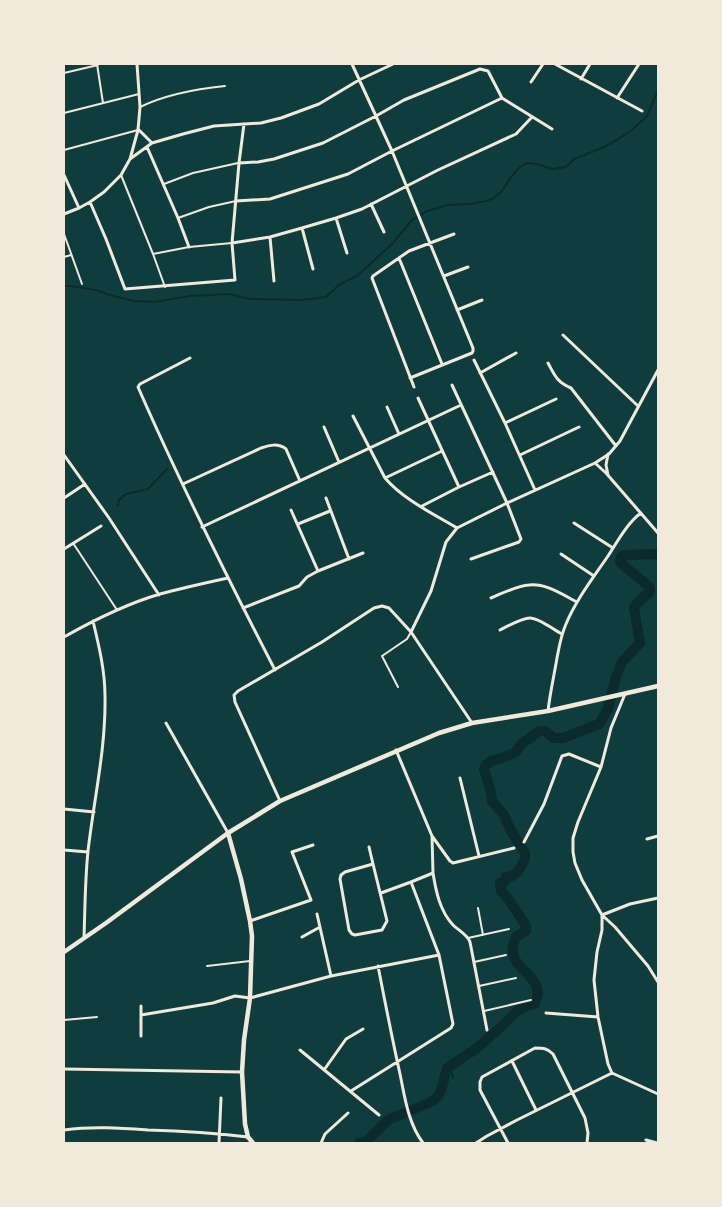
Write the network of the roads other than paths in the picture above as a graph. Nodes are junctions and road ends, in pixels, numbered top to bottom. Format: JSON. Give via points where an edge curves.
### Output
{"nodes":[{"id":1,"x":98,"y":64,"type":"edge"},
{"id":2,"x":137,"y":64,"type":"edge"},
{"id":3,"x":352,"y":64,"type":"edge"},
{"id":4,"x":393,"y":64,"type":"edge"},
{"id":5,"x":543,"y":64,"type":"edge"},
{"id":6,"x":555,"y":64,"type":"edge"},
{"id":7,"x":590,"y":64,"type":"edge"},
{"id":8,"x":639,"y":64,"type":"edge"},
{"id":9,"x":64,"y":73,"type":"edge"},
{"id":10,"x":581,"y":79,"type":"junction"},
{"id":11,"x":359,"y":80,"type":"junction"},
{"id":12,"x":531,"y":82,"type":"dead end"},
{"id":13,"x":225,"y":86,"type":"dead end"},
{"id":14,"x":139,"y":94,"type":"junction"},
{"id":15,"x":502,"y":98,"type":"junction"},
{"id":16,"x":617,"y":98,"type":"junction"},
{"id":17,"x":103,"y":103,"type":"junction"},
{"id":18,"x":140,"y":107,"type":"junction"},
{"id":19,"x":642,"y":111,"type":"dead end"},
{"id":20,"x":64,"y":113,"type":"edge"},
{"id":21,"x":376,"y":116,"type":"junction"},
{"id":22,"x":532,"y":117,"type":"junction"},
{"id":23,"x":244,"y":124,"type":"junction"},
{"id":24,"x":552,"y":129,"type":"dead end"},
{"id":25,"x":138,"y":130,"type":"junction"},
{"id":26,"x":152,"y":143,"type":"junction"},
{"id":27,"x":147,"y":147,"type":"junction"},
{"id":28,"x":64,"y":150,"type":"edge"},
{"id":29,"x":392,"y":151,"type":"junction"},
{"id":30,"x":130,"y":159,"type":"junction"},
{"id":31,"x":239,"y":163,"type":"junction"},
{"id":32,"x":64,"y":175,"type":"edge"},
{"id":33,"x":121,"y":175,"type":"junction"},
{"id":34,"x":164,"y":184,"type":"junction"},
{"id":35,"x":407,"y":186,"type":"junction"},
{"id":36,"x":236,"y":201,"type":"junction"},
{"id":37,"x":90,"y":202,"type":"junction"},
{"id":38,"x":371,"y":204,"type":"junction"},
{"id":39,"x":79,"y":208,"type":"junction"},
{"id":40,"x":64,"y":214,"type":"edge"},
{"id":41,"x":178,"y":218,"type":"junction"},
{"id":42,"x":336,"y":218,"type":"junction"},
{"id":43,"x":302,"y":228,"type":"junction"},
{"id":44,"x":384,"y":232,"type":"dead end"},
{"id":45,"x":64,"y":234,"type":"edge"},
{"id":46,"x":454,"y":234,"type":"dead end"},
{"id":47,"x":270,"y":237,"type":"junction"},
{"id":48,"x":232,"y":243,"type":"junction"},
{"id":49,"x":430,"y":243,"type":"junction"},
{"id":50,"x":189,"y":248,"type":"junction"},
{"id":51,"x":347,"y":253,"type":"dead end"},
{"id":52,"x":153,"y":254,"type":"junction"},
{"id":53,"x":72,"y":255,"type":"junction"},
{"id":54,"x":64,"y":256,"type":"edge"},
{"id":55,"x":399,"y":258,"type":"junction"},
{"id":56,"x":468,"y":267,"type":"dead end"},
{"id":57,"x":313,"y":269,"type":"dead end"},
{"id":58,"x":444,"y":276,"type":"junction"},
{"id":59,"x":274,"y":281,"type":"dead end"},
{"id":60,"x":82,"y":284,"type":"dead end"},
{"id":61,"x":165,"y":286,"type":"junction"},
{"id":62,"x":482,"y":300,"type":"dead end"},
{"id":63,"x":457,"y":310,"type":"junction"},
{"id":64,"x":563,"y":335,"type":"dead end"},
{"id":65,"x":516,"y":353,"type":"dead end"},
{"id":66,"x":190,"y":358,"type":"dead end"},
{"id":67,"x":474,"y":360,"type":"dead end"},
{"id":68,"x":548,"y":363,"type":"dead end"},
{"id":69,"x":442,"y":364,"type":"junction"},
{"id":70,"x":658,"y":370,"type":"edge"},
{"id":71,"x":480,"y":373,"type":"junction"},
{"id":72,"x":410,"y":378,"type":"junction"},
{"id":73,"x":452,"y":385,"type":"dead end"},
{"id":74,"x":414,"y":387,"type":"dead end"},
{"id":75,"x":418,"y":398,"type":"dead end"},
{"id":76,"x":556,"y":399,"type":"dead end"},
{"id":77,"x":461,"y":405,"type":"junction"},
{"id":78,"x":638,"y":406,"type":"junction"},
{"id":79,"x":387,"y":407,"type":"dead end"},
{"id":80,"x":353,"y":416,"type":"dead end"},
{"id":81,"x":428,"y":420,"type":"junction"},
{"id":82,"x":505,"y":423,"type":"junction"},
{"id":83,"x":324,"y":427,"type":"dead end"},
{"id":84,"x":580,"y":427,"type":"dead end"},
{"id":85,"x":399,"y":434,"type":"junction"},
{"id":86,"x":616,"y":446,"type":"junction"},
{"id":87,"x":369,"y":448,"type":"junction"},
{"id":88,"x":442,"y":451,"type":"junction"},
{"id":89,"x":609,"y":454,"type":"junction"},
{"id":90,"x":64,"y":455,"type":"edge"},
{"id":91,"x":520,"y":455,"type":"junction"},
{"id":92,"x":339,"y":462,"type":"junction"},
{"id":93,"x":595,"y":463,"type":"junction"},
{"id":94,"x":493,"y":472,"type":"junction"},
{"id":95,"x":608,"y":476,"type":"junction"},
{"id":96,"x":384,"y":478,"type":"junction"},
{"id":97,"x":300,"y":481,"type":"junction"},
{"id":98,"x":85,"y":484,"type":"junction"},
{"id":99,"x":182,"y":484,"type":"junction"},
{"id":100,"x":459,"y":487,"type":"junction"},
{"id":101,"x":535,"y":490,"type":"junction"},
{"id":102,"x":64,"y":498,"type":"edge"},
{"id":103,"x":326,"y":498,"type":"dead end"},
{"id":104,"x":507,"y":502,"type":"junction"},
{"id":105,"x":422,"y":507,"type":"junction"},
{"id":106,"x":291,"y":510,"type":"dead end"},
{"id":107,"x":330,"y":511,"type":"junction"},
{"id":108,"x":641,"y":513,"type":"junction"},
{"id":109,"x":574,"y":522,"type":"dead end"},
{"id":110,"x":298,"y":524,"type":"junction"},
{"id":111,"x":101,"y":526,"type":"dead end"},
{"id":112,"x":202,"y":526,"type":"junction"},
{"id":113,"x":457,"y":528,"type":"junction"},
{"id":114,"x":658,"y":533,"type":"edge"},
{"id":115,"x":73,"y":543,"type":"junction"},
{"id":116,"x":613,"y":548,"type":"junction"},
{"id":117,"x":64,"y":549,"type":"edge"},
{"id":118,"x":363,"y":553,"type":"dead end"},
{"id":119,"x":561,"y":554,"type":"dead end"},
{"id":120,"x":349,"y":559,"type":"junction"},
{"id":121,"x":471,"y":560,"type":"dead end"},
{"id":122,"x":318,"y":571,"type":"junction"},
{"id":123,"x":594,"y":576,"type":"junction"},
{"id":124,"x":228,"y":578,"type":"junction"},
{"id":125,"x":159,"y":595,"type":"junction"},
{"id":126,"x":491,"y":598,"type":"dead end"},
{"id":127,"x":577,"y":602,"type":"junction"},
{"id":128,"x":243,"y":608,"type":"junction"},
{"id":129,"x":117,"y":610,"type":"junction"},
{"id":130,"x":93,"y":621,"type":"junction"},
{"id":131,"x":500,"y":630,"type":"dead end"},
{"id":132,"x":411,"y":632,"type":"junction"},
{"id":133,"x":562,"y":634,"type":"junction"},
{"id":134,"x":64,"y":637,"type":"edge"},
{"id":135,"x":275,"y":670,"type":"junction"},
{"id":136,"x":658,"y":686,"type":"edge"},
{"id":137,"x":398,"y":687,"type":"dead end"},
{"id":138,"x":622,"y":695,"type":"junction"},
{"id":139,"x":548,"y":711,"type":"junction"},
{"id":140,"x":166,"y":723,"type":"dead end"},
{"id":141,"x":472,"y":723,"type":"junction"},
{"id":142,"x":396,"y":750,"type":"junction"},
{"id":143,"x":601,"y":767,"type":"junction"},
{"id":144,"x":460,"y":778,"type":"dead end"},
{"id":145,"x":280,"y":800,"type":"junction"},
{"id":146,"x":64,"y":809,"type":"edge"},
{"id":147,"x":94,"y":812,"type":"junction"},
{"id":148,"x":228,"y":833,"type":"junction"},
{"id":149,"x":432,"y":836,"type":"junction"},
{"id":150,"x":658,"y":836,"type":"edge"},
{"id":151,"x":647,"y":839,"type":"dead end"},
{"id":152,"x":524,"y":842,"type":"dead end"},
{"id":153,"x":313,"y":845,"type":"dead end"},
{"id":154,"x":369,"y":847,"type":"dead end"},
{"id":155,"x":514,"y":848,"type":"dead end"},
{"id":156,"x":64,"y":850,"type":"edge"},
{"id":157,"x":88,"y":852,"type":"junction"},
{"id":158,"x":479,"y":856,"type":"junction"},
{"id":159,"x":373,"y":864,"type":"junction"},
{"id":160,"x":433,"y":873,"type":"junction"},
{"id":161,"x":410,"y":882,"type":"junction"},
{"id":162,"x":380,"y":893,"type":"junction"},
{"id":163,"x":658,"y":898,"type":"edge"},
{"id":164,"x":478,"y":908,"type":"dead end"},
{"id":165,"x":317,"y":914,"type":"dead end"},
{"id":166,"x":602,"y":915,"type":"junction"},
{"id":167,"x":250,"y":921,"type":"junction"},
{"id":168,"x":320,"y":927,"type":"junction"},
{"id":169,"x":509,"y":928,"type":"dead end"},
{"id":170,"x":482,"y":935,"type":"junction"},
{"id":171,"x":302,"y":937,"type":"dead end"},
{"id":172,"x":468,"y":938,"type":"junction"},
{"id":173,"x":84,"y":939,"type":"junction"},
{"id":174,"x":64,"y":952,"type":"edge"},
{"id":175,"x":439,"y":955,"type":"junction"},
{"id":176,"x":506,"y":955,"type":"dead end"},
{"id":177,"x":250,"y":961,"type":"junction"},
{"id":178,"x":474,"y":962,"type":"junction"},
{"id":179,"x":207,"y":966,"type":"dead end"},
{"id":180,"x":378,"y":966,"type":"junction"},
{"id":181,"x":331,"y":976,"type":"junction"},
{"id":182,"x":516,"y":978,"type":"dead end"},
{"id":183,"x":658,"y":982,"type":"edge"},
{"id":184,"x":479,"y":986,"type":"junction"},
{"id":185,"x":250,"y":998,"type":"junction"},
{"id":186,"x":531,"y":1000,"type":"dead end"},
{"id":187,"x":141,"y":1006,"type":"dead end"},
{"id":188,"x":484,"y":1011,"type":"junction"},
{"id":189,"x":546,"y":1013,"type":"dead end"},
{"id":190,"x":141,"y":1015,"type":"junction"},
{"id":191,"x":598,"y":1017,"type":"junction"},
{"id":192,"x":97,"y":1018,"type":"dead end"},
{"id":193,"x":64,"y":1020,"type":"edge"},
{"id":194,"x":363,"y":1029,"type":"dead end"},
{"id":195,"x":487,"y":1030,"type":"dead end"},
{"id":196,"x":141,"y":1036,"type":"dead end"},
{"id":197,"x":300,"y":1050,"type":"dead end"},
{"id":198,"x":512,"y":1061,"type":"junction"},
{"id":199,"x":397,"y":1062,"type":"junction"},
{"id":200,"x":64,"y":1069,"type":"edge"},
{"id":201,"x":324,"y":1070,"type":"junction"},
{"id":202,"x":242,"y":1072,"type":"junction"},
{"id":203,"x":612,"y":1073,"type":"junction"},
{"id":204,"x":350,"y":1091,"type":"junction"},
{"id":205,"x":572,"y":1093,"type":"junction"},
{"id":206,"x":658,"y":1094,"type":"edge"},
{"id":207,"x":221,"y":1098,"type":"dead end"},
{"id":208,"x":536,"y":1110,"type":"junction"},
{"id":209,"x":348,"y":1113,"type":"dead end"},
{"id":210,"x":379,"y":1115,"type":"dead end"},
{"id":211,"x":501,"y":1128,"type":"junction"},
{"id":212,"x":64,"y":1130,"type":"edge"},
{"id":213,"x":219,"y":1133,"type":"junction"},
{"id":214,"x":248,"y":1137,"type":"junction"},
{"id":215,"x":646,"y":1140,"type":"dead end"},
{"id":216,"x":218,"y":1143,"type":"edge"},
{"id":217,"x":253,"y":1143,"type":"edge"},
{"id":218,"x":321,"y":1143,"type":"edge"},
{"id":219,"x":423,"y":1143,"type":"edge"},
{"id":220,"x":476,"y":1143,"type":"edge"},
{"id":221,"x":508,"y":1143,"type":"edge"},
{"id":222,"x":587,"y":1143,"type":"edge"},
{"id":223,"x":656,"y":1143,"type":"edge"}],
"edges":[{"from":1,"to":9,"type":"lane"},
{"from":1,"to":17,"type":"lane"},
{"from":2,"to":14,"type":"street"},
{"from":3,"to":11,"type":"street"},
{"from":4,"to":11,"type":"street"},
{"from":5,"to":12,"type":"street"},
{"from":6,"to":10,"type":"street"},
{"from":7,"to":10,"type":"street"},
{"from":8,"to":16,"type":"street"},
{"from":10,"to":16,"type":"street"},
{"from":11,"to":21,"type":"street"},
{"from":11,"to":23,"type":"street","via":[[319,104],[281,118]]},
{"from":13,"to":18,"type":"lane","via":[[181,92]]},
{"from":14,"to":17,"type":"lane"},
{"from":14,"to":18,"type":"street"},
{"from":15,"to":21,"type":"street","via":[[488,71],[478,69]]},
{"from":15,"to":22,"type":"street"},
{"from":15,"to":29,"type":"street"},
{"from":16,"to":19,"type":"street"},
{"from":17,"to":20,"type":"lane"},
{"from":18,"to":25,"type":"street"},
{"from":21,"to":29,"type":"street"},
{"from":21,"to":31,"type":"street","via":[[323,143],[274,159]]},
{"from":22,"to":24,"type":"street"},
{"from":22,"to":35,"type":"street","via":[[516,134]]},
{"from":23,"to":26,"type":"street","via":[[214,126]]},
{"from":23,"to":31,"type":"street"},
{"from":25,"to":26,"type":"street"},
{"from":25,"to":28,"type":"lane"},
{"from":25,"to":30,"type":"street"},
{"from":26,"to":27,"type":"street"},
{"from":27,"to":30,"type":"street"},
{"from":27,"to":34,"type":"street"},
{"from":29,"to":35,"type":"street"},
{"from":29,"to":36,"type":"street","via":[[348,174],[314,186],[270,199]]},
{"from":30,"to":33,"type":"street"},
{"from":31,"to":34,"type":"lane","via":[[193,173]]},
{"from":31,"to":36,"type":"street"},
{"from":32,"to":39,"type":"street"},
{"from":33,"to":37,"type":"street"},
{"from":33,"to":52,"type":"lane"},
{"from":34,"to":41,"type":"street"},
{"from":35,"to":38,"type":"street"},
{"from":35,"to":49,"type":"street"},
{"from":36,"to":41,"type":"lane","via":[[209,206]]},
{"from":36,"to":48,"type":"street"},
{"from":37,"to":39,"type":"street"},
{"from":37,"to":61,"type":"street","via":[[125,289]]},
{"from":38,"to":42,"type":"street"},
{"from":38,"to":44,"type":"street"},
{"from":39,"to":40,"type":"street"},
{"from":41,"to":50,"type":"street"},
{"from":42,"to":43,"type":"street"},
{"from":42,"to":51,"type":"street"},
{"from":43,"to":47,"type":"street"},
{"from":43,"to":57,"type":"street"},
{"from":45,"to":53,"type":"lane"},
{"from":46,"to":49,"type":"street"},
{"from":47,"to":48,"type":"street"},
{"from":47,"to":59,"type":"street"},
{"from":48,"to":50,"type":"lane"},
{"from":48,"to":61,"type":"street","via":[[235,280]]},
{"from":49,"to":55,"type":"street"},
{"from":49,"to":58,"type":"street"},
{"from":50,"to":52,"type":"lane"},
{"from":52,"to":61,"type":"lane"},
{"from":53,"to":54,"type":"lane"},
{"from":53,"to":60,"type":"lane"},
{"from":55,"to":69,"type":"street"},
{"from":55,"to":72,"type":"street","via":[[372,278]]},
{"from":56,"to":58,"type":"street"},
{"from":58,"to":63,"type":"street"},
{"from":62,"to":63,"type":"street"},
{"from":63,"to":69,"type":"street","via":[[473,351]]},
{"from":64,"to":78,"type":"street"},
{"from":65,"to":71,"type":"street"},
{"from":66,"to":99,"type":"street","via":[[138,387]]},
{"from":67,"to":71,"type":"street"},
{"from":68,"to":86,"type":"street","via":[[558,380],[571,388]]},
{"from":69,"to":72,"type":"street"},
{"from":70,"to":78,"type":"street"},
{"from":71,"to":82,"type":"street"},
{"from":72,"to":74,"type":"street"},
{"from":73,"to":77,"type":"street"},
{"from":75,"to":81,"type":"street"},
{"from":76,"to":82,"type":"street"},
{"from":77,"to":81,"type":"street"},
{"from":77,"to":94,"type":"street"},
{"from":78,"to":86,"type":"street"},
{"from":79,"to":85,"type":"street"},
{"from":80,"to":87,"type":"street"},
{"from":81,"to":85,"type":"street"},
{"from":81,"to":88,"type":"street"},
{"from":82,"to":91,"type":"street"},
{"from":83,"to":92,"type":"street"},
{"from":84,"to":91,"type":"street"},
{"from":85,"to":87,"type":"street"},
{"from":86,"to":89,"type":"street"},
{"from":87,"to":92,"type":"street"},
{"from":87,"to":96,"type":"street"},
{"from":88,"to":96,"type":"street"},
{"from":88,"to":100,"type":"street"},
{"from":89,"to":93,"type":"street"},
{"from":89,"to":95,"type":"street"},
{"from":90,"to":98,"type":"street"},
{"from":91,"to":101,"type":"street"},
{"from":92,"to":97,"type":"street"},
{"from":93,"to":95,"type":"street"},
{"from":93,"to":101,"type":"street"},
{"from":94,"to":100,"type":"street"},
{"from":94,"to":104,"type":"street"},
{"from":95,"to":108,"type":"street"},
{"from":96,"to":105,"type":"street"},
{"from":97,"to":99,"type":"street","via":[[286,449],[274,445]]},
{"from":97,"to":112,"type":"street"},
{"from":98,"to":102,"type":"street"},
{"from":98,"to":125,"type":"street"},
{"from":99,"to":112,"type":"street"},
{"from":100,"to":105,"type":"street"},
{"from":101,"to":104,"type":"street"},
{"from":103,"to":107,"type":"street"},
{"from":104,"to":113,"type":"street"},
{"from":104,"to":121,"type":"street","via":[[521,539]]},
{"from":105,"to":113,"type":"street"},
{"from":106,"to":110,"type":"street"},
{"from":107,"to":110,"type":"street"},
{"from":107,"to":120,"type":"street"},
{"from":108,"to":114,"type":"street"},
{"from":108,"to":116,"type":"street","via":[[634,517]]},
{"from":109,"to":116,"type":"street"},
{"from":110,"to":122,"type":"street"},
{"from":111,"to":115,"type":"street"},
{"from":112,"to":124,"type":"street"},
{"from":113,"to":132,"type":"street","via":[[446,542],[431,591]]},
{"from":115,"to":117,"type":"street"},
{"from":115,"to":129,"type":"lane"},
{"from":116,"to":123,"type":"street"},
{"from":118,"to":120,"type":"street"},
{"from":119,"to":123,"type":"street"},
{"from":120,"to":122,"type":"street"},
{"from":122,"to":128,"type":"street","via":[[299,586]]},
{"from":123,"to":127,"type":"street"},
{"from":124,"to":125,"type":"street"},
{"from":124,"to":128,"type":"street"},
{"from":125,"to":129,"type":"street"},
{"from":126,"to":127,"type":"street","via":[[530,584]]},
{"from":127,"to":133,"type":"street"},
{"from":128,"to":135,"type":"street"},
{"from":129,"to":130,"type":"street"},
{"from":130,"to":134,"type":"street"},
{"from":130,"to":147,"type":"street","via":[[105,695]]},
{"from":131,"to":133,"type":"street","via":[[534,618]]},
{"from":132,"to":135,"type":"street","via":[[389,608],[374,608]]},
{"from":132,"to":137,"type":"lane","via":[[407,639],[382,656]]},
{"from":132,"to":141,"type":"street"},
{"from":133,"to":139,"type":"street"},
{"from":135,"to":145,"type":"street","via":[[234,695]]},
{"from":136,"to":138,"type":"main road"},
{"from":138,"to":139,"type":"main road"},
{"from":138,"to":143,"type":"street"},
{"from":139,"to":141,"type":"main road"},
{"from":140,"to":148,"type":"street"},
{"from":141,"to":142,"type":"main road"},
{"from":142,"to":145,"type":"main road"},
{"from":142,"to":149,"type":"street"},
{"from":143,"to":152,"type":"street","via":[[569,754],[562,756],[544,804]]},
{"from":143,"to":166,"type":"street","via":[[578,822],[573,852],[578,872]]},
{"from":144,"to":158,"type":"street"},
{"from":145,"to":148,"type":"main road"},
{"from":146,"to":147,"type":"street"},
{"from":147,"to":157,"type":"street"},
{"from":148,"to":167,"type":"main road"},
{"from":148,"to":173,"type":"main road"},
{"from":149,"to":158,"type":"street","via":[[454,863]]},
{"from":149,"to":160,"type":"street"},
{"from":150,"to":151,"type":"street"},
{"from":153,"to":167,"type":"street","via":[[292,852],[311,900]]},
{"from":154,"to":159,"type":"street"},
{"from":155,"to":158,"type":"street"},
{"from":156,"to":157,"type":"street"},
{"from":157,"to":173,"type":"street"},
{"from":159,"to":162,"type":"street"},
{"from":159,"to":162,"type":"street","via":[[341,875],[352,934],[382,930],[385,926],[387,921]]},
{"from":160,"to":161,"type":"street"},
{"from":160,"to":172,"type":"street","via":[[438,901],[453,925]]},
{"from":161,"to":162,"type":"street"},
{"from":161,"to":175,"type":"street"},
{"from":163,"to":166,"type":"street"},
{"from":164,"to":170,"type":"lane"},
{"from":165,"to":168,"type":"street"},
{"from":166,"to":183,"type":"street","via":[[648,966]]},
{"from":166,"to":191,"type":"street","via":[[594,980]]},
{"from":167,"to":177,"type":"main road"},
{"from":168,"to":171,"type":"street"},
{"from":168,"to":181,"type":"street"},
{"from":169,"to":170,"type":"lane"},
{"from":170,"to":172,"type":"lane"},
{"from":172,"to":178,"type":"street"},
{"from":173,"to":174,"type":"main road"},
{"from":175,"to":180,"type":"street"},
{"from":175,"to":199,"type":"street","via":[[452,1028]]},
{"from":176,"to":178,"type":"lane"},
{"from":177,"to":179,"type":"lane"},
{"from":177,"to":185,"type":"main road"},
{"from":178,"to":184,"type":"street"},
{"from":180,"to":181,"type":"street"},
{"from":180,"to":199,"type":"street"},
{"from":181,"to":185,"type":"street"},
{"from":182,"to":184,"type":"lane"},
{"from":184,"to":188,"type":"street"},
{"from":185,"to":190,"type":"street","via":[[235,996],[213,1003]]},
{"from":185,"to":202,"type":"main road"},
{"from":186,"to":188,"type":"lane"},
{"from":187,"to":190,"type":"street"},
{"from":188,"to":195,"type":"street"},
{"from":189,"to":191,"type":"street"},
{"from":190,"to":196,"type":"street"},
{"from":191,"to":203,"type":"street"},
{"from":192,"to":193,"type":"lane"},
{"from":194,"to":201,"type":"street","via":[[346,1038]]},
{"from":197,"to":201,"type":"street"},
{"from":198,"to":205,"type":"street","via":[[535,1048],[549,1050]]},
{"from":198,"to":208,"type":"street"},
{"from":198,"to":211,"type":"street","via":[[482,1077],[480,1082],[480,1090]]},
{"from":199,"to":204,"type":"street"},
{"from":199,"to":219,"type":"street","via":[[413,1128]]},
{"from":200,"to":202,"type":"street"},
{"from":201,"to":204,"type":"street"},
{"from":202,"to":214,"type":"main road"},
{"from":203,"to":205,"type":"street"},
{"from":203,"to":206,"type":"street"},
{"from":204,"to":210,"type":"street"},
{"from":205,"to":208,"type":"street"},
{"from":205,"to":222,"type":"street","via":[[584,1118]]},
{"from":207,"to":213,"type":"street"},
{"from":208,"to":211,"type":"street"},
{"from":209,"to":218,"type":"street","via":[[325,1134]]},
{"from":211,"to":220,"type":"street"},
{"from":211,"to":221,"type":"street"},
{"from":212,"to":213,"type":"street","via":[[103,1127]]},
{"from":213,"to":214,"type":"street"},
{"from":213,"to":216,"type":"street"},
{"from":214,"to":217,"type":"main road"},
{"from":215,"to":223,"type":"street"}]}
